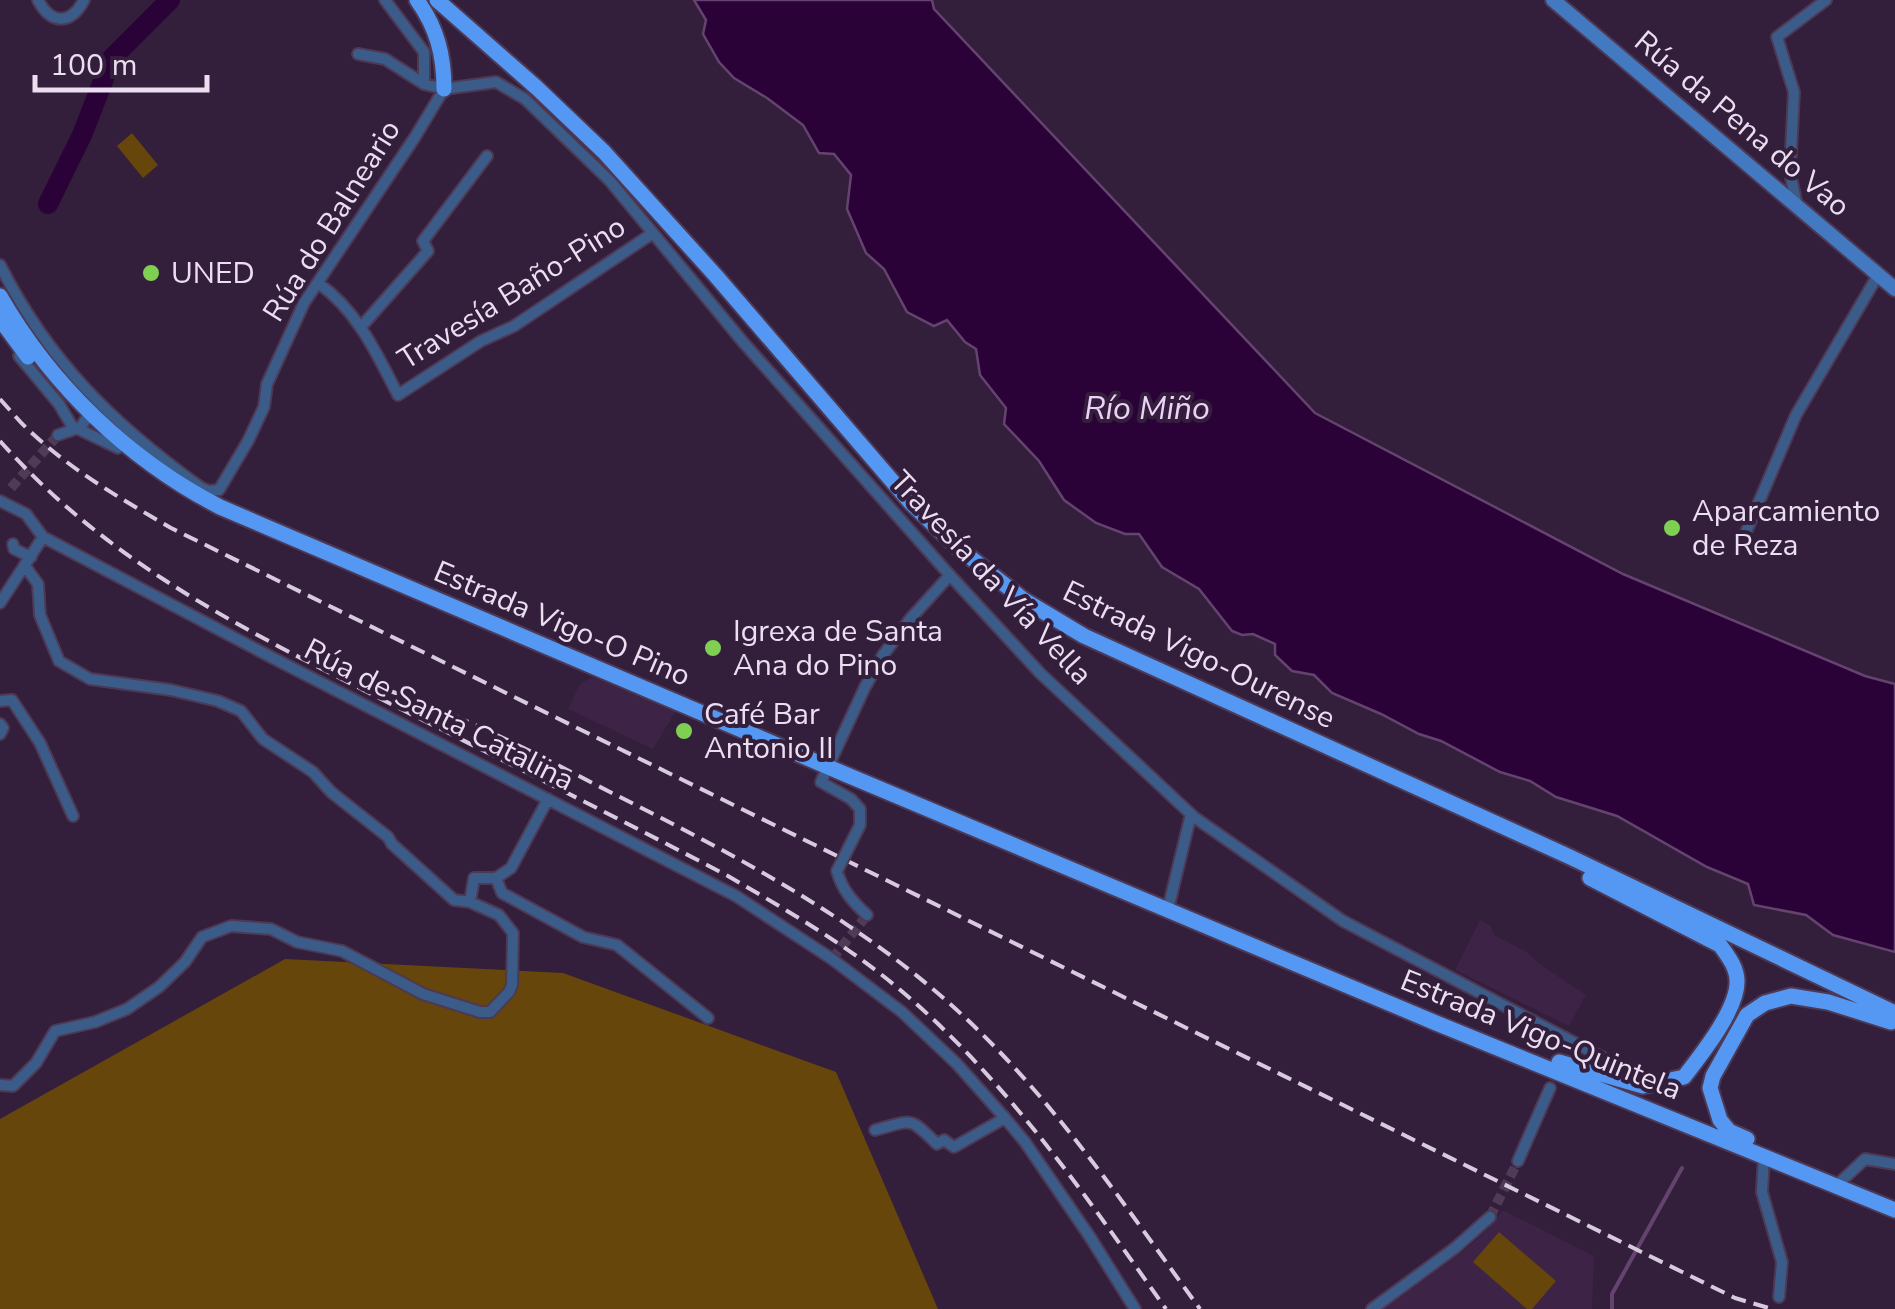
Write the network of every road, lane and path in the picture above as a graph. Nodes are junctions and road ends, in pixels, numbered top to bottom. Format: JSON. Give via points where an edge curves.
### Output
{"nodes":[{"id":1,"x":38,"y":0,"type":"edge"},
{"id":2,"x":84,"y":0,"type":"edge"},
{"id":3,"x":385,"y":0,"type":"edge"},
{"id":4,"x":417,"y":0,"type":"edge"},
{"id":5,"x":436,"y":0,"type":"edge"},
{"id":6,"x":1552,"y":0,"type":"edge"},
{"id":7,"x":1826,"y":0,"type":"edge"},
{"id":8,"x":358,"y":54,"type":"dead end"},
{"id":9,"x":424,"y":84,"type":"junction"},
{"id":10,"x":444,"y":89,"type":"junction"},
{"id":11,"x":488,"y":156,"type":"dead end"},
{"id":12,"x":1797,"y":206,"type":"junction"},
{"id":13,"x":653,"y":233,"type":"junction"},
{"id":14,"x":0,"y":265,"type":"edge"},
{"id":15,"x":1878,"y":275,"type":"junction"},
{"id":16,"x":318,"y":283,"type":"junction"},
{"id":17,"x":1895,"y":289,"type":"edge"},
{"id":18,"x":0,"y":296,"type":"edge"},
{"id":19,"x":0,"y":319,"type":"edge"},
{"id":20,"x":361,"y":326,"type":"junction"},
{"id":21,"x":0,"y":331,"type":"edge"},
{"id":22,"x":90,"y":396,"type":"junction"},
{"id":23,"x":85,"y":421,"type":"junction"},
{"id":24,"x":166,"y":475,"type":"junction"},
{"id":25,"x":11,"y":488,"type":"tunnel mouth"},
{"id":26,"x":219,"y":499,"type":"junction"},
{"id":27,"x":1,"y":501,"type":"edge"},
{"id":28,"x":43,"y":537,"type":"junction"},
{"id":29,"x":1744,"y":537,"type":"dead end"},
{"id":30,"x":13,"y":544,"type":"dead end"},
{"id":31,"x":28,"y":562,"type":"junction"},
{"id":32,"x":950,"y":575,"type":"junction"},
{"id":33,"x":0,"y":603,"type":"edge"},
{"id":34,"x":0,"y":701,"type":"edge"},
{"id":35,"x":0,"y":724,"type":"edge"},
{"id":36,"x":0,"y":734,"type":"edge"},
{"id":37,"x":826,"y":766,"type":"junction"},
{"id":38,"x":1418,"y":788,"type":"junction"},
{"id":39,"x":548,"y":799,"type":"junction"},
{"id":40,"x":1191,"y":814,"type":"junction"},
{"id":41,"x":73,"y":816,"type":"dead end"},
{"id":42,"x":496,"y":878,"type":"junction"},
{"id":43,"x":470,"y":902,"type":"junction"},
{"id":44,"x":1168,"y":909,"type":"junction"},
{"id":45,"x":868,"y":914,"type":"dead end"},
{"id":46,"x":1895,"y":1014,"type":"edge"},
{"id":47,"x":708,"y":1018,"type":"dead end"},
{"id":48,"x":1436,"y":1023,"type":"junction"},
{"id":49,"x":1895,"y":1023,"type":"edge"},
{"id":50,"x":1573,"y":1043,"type":"junction"},
{"id":51,"x":1519,"y":1055,"type":"junction"},
{"id":52,"x":1564,"y":1063,"type":"junction"},
{"id":53,"x":1582,"y":1081,"type":"junction"},
{"id":54,"x":1654,"y":1084,"type":"junction"},
{"id":55,"x":0,"y":1085,"type":"edge"},
{"id":56,"x":1550,"y":1088,"type":"junction"},
{"id":57,"x":1005,"y":1118,"type":"junction"},
{"id":58,"x":875,"y":1130,"type":"dead end"},
{"id":59,"x":1764,"y":1156,"type":"junction"},
{"id":60,"x":1518,"y":1160,"type":"tunnel mouth"},
{"id":61,"x":1895,"y":1164,"type":"edge"},
{"id":62,"x":1836,"y":1186,"type":"junction"},
{"id":63,"x":1895,"y":1210,"type":"edge"},
{"id":64,"x":1490,"y":1217,"type":"tunnel mouth"},
{"id":65,"x":1779,"y":1296,"type":"dead end"},
{"id":66,"x":1135,"y":1309,"type":"edge"},
{"id":67,"x":1372,"y":1309,"type":"edge"}],
"edges":[{"from":1,"to":2,"type":"street","via":[[59,18],[75,13]]},
{"from":3,"to":9,"type":"street","via":[[424,52]]},
{"from":4,"to":10,"type":"highway","via":[[444,59]]},
{"from":5,"to":38,"type":"highway","name":"Estrada Vigo-Ourense","via":[[604,152],[911,503],[983,568],[1084,636]]},
{"from":6,"to":12,"type":"main road","name":"Rúa da Pena do Vao"},
{"from":7,"to":12,"type":"street","via":[[1777,37],[1794,92],[1790,172]]},
{"from":8,"to":9,"type":"street","via":[[385,59]]},
{"from":9,"to":10,"type":"street"},
{"from":10,"to":13,"type":"street","name":"Travesía da Vía Vella","via":[[496,82],[525,98]]},
{"from":10,"to":16,"type":"street","name":"Rúa do Balneario"},
{"from":11,"to":20,"type":"street","via":[[423,241],[428,251]]},
{"from":12,"to":15,"type":"main road","name":"Rúa da Pena do Vao"},
{"from":13,"to":20,"type":"street","name":"Travesía Baño-Pino","via":[[398,395]]},
{"from":13,"to":32,"type":"street","name":"Travesía da Vía Vella"},
{"from":14,"to":22,"type":"street","via":[[52,350]]},
{"from":15,"to":17,"type":"main road","name":"Rúa da Pena do Vao"},
{"from":15,"to":29,"type":"street","via":[[1796,415]]},
{"from":16,"to":20,"type":"street"},
{"from":16,"to":26,"type":"street","name":"Rúa do Balneario","via":[[285,341],[264,407]]},
{"from":18,"to":23,"type":"highway","name":"Estrada Vigo-O Pino"},
{"from":19,"to":23,"type":"highway"},
{"from":21,"to":23,"type":"street","via":[[64,416]]},
{"from":22,"to":23,"type":"street"},
{"from":22,"to":26,"type":"street"},
{"from":23,"to":24,"type":"highway","name":"Estrada Vigo-O Pino"},
{"from":23,"to":24,"type":"highway","via":[[141,465]]},
{"from":24,"to":26,"type":"highway","name":"Estrada Vigo-O Pino"},
{"from":25,"to":27,"type":"street"},
{"from":26,"to":37,"type":"highway","name":"Estrada Vigo-O Pino"},
{"from":27,"to":28,"type":"street","name":"Rúa de Santa Catalina","via":[[26,514]]},
{"from":28,"to":31,"type":"street"},
{"from":28,"to":39,"type":"street","name":"Rúa de Santa Catalina"},
{"from":30,"to":31,"type":"street"},
{"from":31,"to":33,"type":"street"},
{"from":31,"to":43,"type":"street","via":[[59,661],[90,679],[171,690],[241,711],[263,739],[314,772],[454,900]]},
{"from":32,"to":37,"type":"street","via":[[883,656]]},
{"from":32,"to":40,"type":"street","name":"Travesía da Vía Vella","via":[[1040,673]]},
{"from":34,"to":41,"type":"street","via":[[12,700],[40,743]]},
{"from":35,"to":36,"type":"street"},
{"from":37,"to":44,"type":"highway","name":"Estrada Vigo-O Pino"},
{"from":37,"to":45,"type":"street","bridge":true,"via":[[821,782],[860,809],[860,825],[837,870],[854,904]]},
{"from":38,"to":46,"type":"highway","name":"Estrada Vigo-Ourense"},
{"from":38,"to":54,"type":"highway","via":[[1720,945],[1737,981],[1732,1006],[1684,1077]]},
{"from":39,"to":42,"type":"street","via":[[511,868]]},
{"from":39,"to":57,"type":"street","name":"Rúa de Santa Catalina","via":[[736,896],[832,959],[902,1012]]},
{"from":40,"to":44,"type":"street"},
{"from":40,"to":50,"type":"street","name":"Travesía da Vía Vella","via":[[1343,920]]},
{"from":42,"to":43,"type":"street","via":[[474,878]]},
{"from":42,"to":47,"type":"street","via":[[502,893],[582,937],[617,945]]},
{"from":43,"to":55,"type":"street","via":[[499,915],[513,934],[512,985],[490,1012],[424,994],[342,951],[271,929],[231,926],[202,938],[160,987],[127,1009],[55,1031],[13,1086]]},
{"from":44,"to":48,"type":"highway","name":"Estrada Vigo-Quintela"},
{"from":48,"to":51,"type":"highway","name":"Estrada Vigo-Quintela"},
{"from":48,"to":52,"type":"highway"},
{"from":49,"to":62,"type":"highway","via":[[1791,996],[1765,1003],[1747,1015],[1714,1076],[1713,1103],[1729,1131],[1817,1168]]},
{"from":50,"to":52,"type":"street"},
{"from":50,"to":54,"type":"street","name":"Travesía da Vía Vella"},
{"from":51,"to":53,"type":"highway","name":"Estrada Vigo-Quintela"},
{"from":51,"to":56,"type":"street"},
{"from":52,"to":54,"type":"highway"},
{"from":53,"to":56,"type":"street"},
{"from":53,"to":59,"type":"highway","name":"Estrada Vigo-Quintela"},
{"from":56,"to":60,"type":"street"},
{"from":57,"to":58,"type":"street","via":[[954,1147],[944,1140],[937,1144],[915,1123]]},
{"from":57,"to":66,"type":"street","name":"Rúa de Santa Catalina"},
{"from":59,"to":62,"type":"highway","name":"Estrada Vigo-Quintela"},
{"from":59,"to":65,"type":"street","via":[[1762,1192],[1782,1262]]},
{"from":61,"to":62,"type":"street","via":[[1866,1159]]},
{"from":62,"to":63,"type":"highway","name":"Estrada Vigo-Quintela"},
{"from":64,"to":67,"type":"street"}]}
